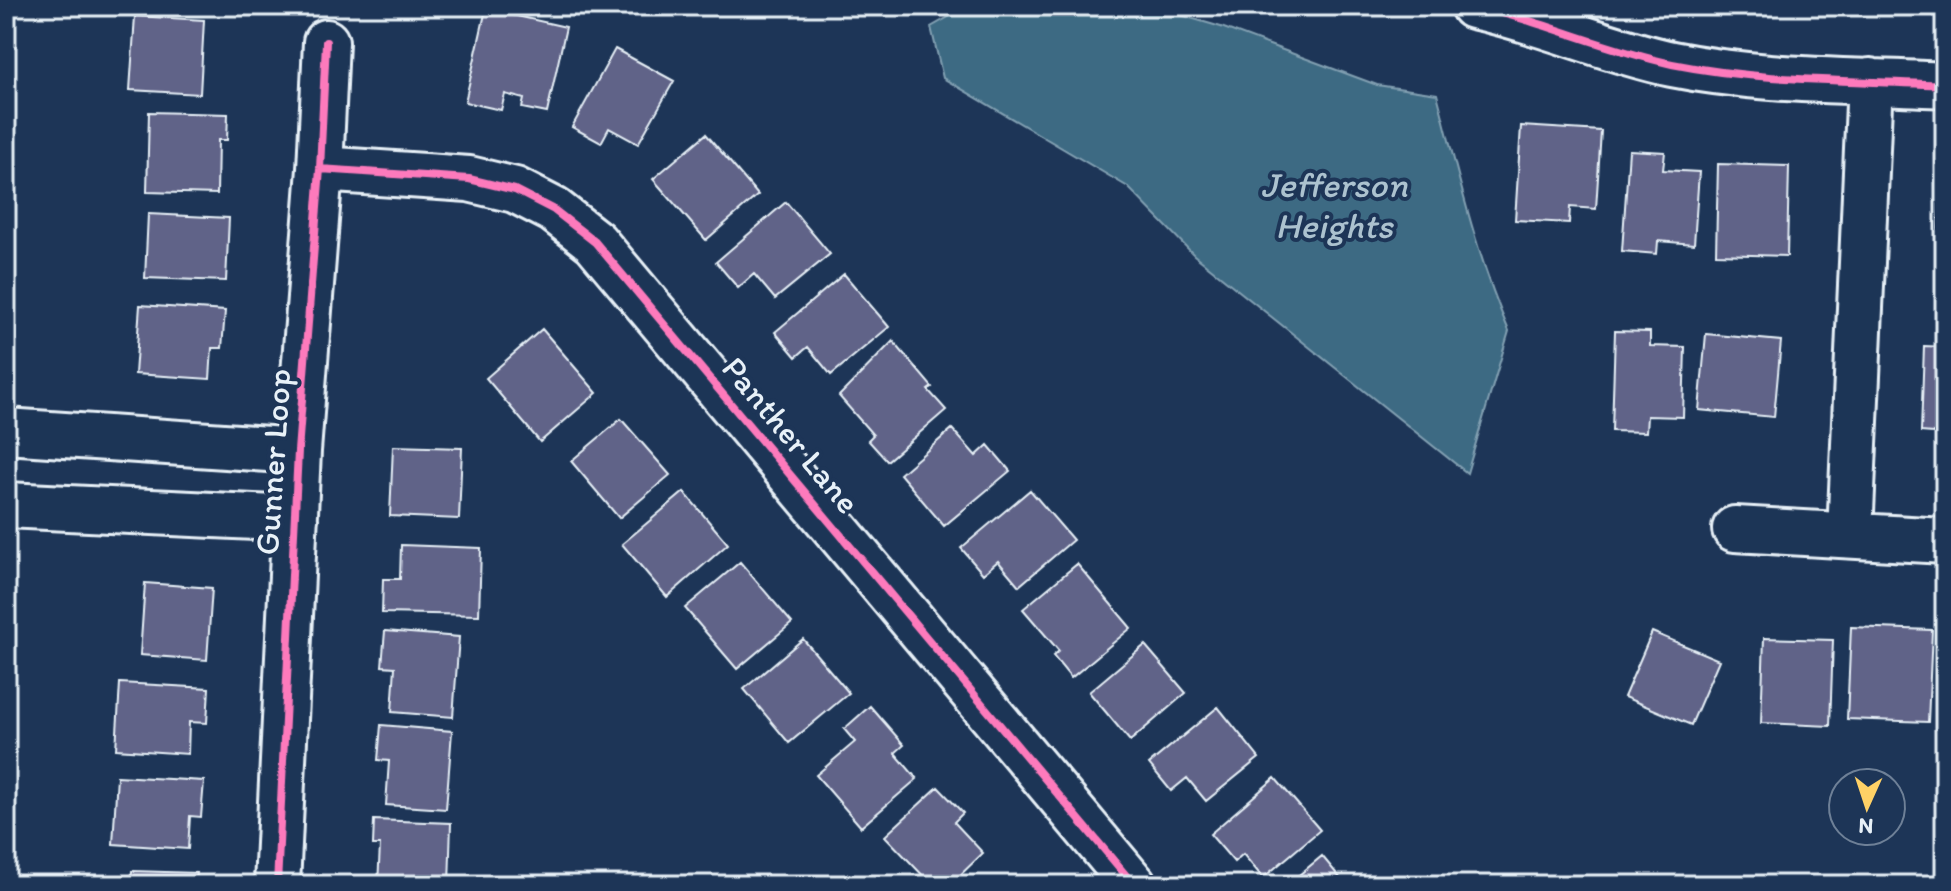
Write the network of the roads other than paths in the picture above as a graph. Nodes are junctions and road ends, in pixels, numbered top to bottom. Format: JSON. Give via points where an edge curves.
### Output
{"nodes":[{"id":1,"x":1473,"y":6,"type":"edge"},
{"id":2,"x":326,"y":42,"type":"dead end"},
{"id":3,"x":1870,"y":81,"type":"junction"},
{"id":4,"x":1945,"y":85,"type":"edge"},
{"id":5,"x":320,"y":169,"type":"junction"},
{"id":6,"x":6,"y":431,"type":"edge"},
{"id":7,"x":298,"y":451,"type":"junction"},
{"id":8,"x":6,"y":505,"type":"edge"},
{"id":9,"x":295,"y":519,"type":"junction"},
{"id":10,"x":1735,"y":529,"type":"dead end"},
{"id":11,"x":1850,"y":535,"type":"junction"},
{"id":12,"x":1945,"y":541,"type":"edge"},
{"id":13,"x":277,"y":885,"type":"edge"},
{"id":14,"x":1134,"y":885,"type":"edge"}],
"edges":[{"from":1,"to":3,"type":"street","via":[[1670,63],[1732,74]]},
{"from":2,"to":5,"type":"street","name":"Gunner Loop"},
{"from":3,"to":4,"type":"street"},
{"from":3,"to":11,"type":"street"},
{"from":5,"to":7,"type":"street","name":"Gunner Loop"},
{"from":5,"to":14,"type":"street","name":"Panther Lane","via":[[469,179],[515,190],[554,210],[595,242]]},
{"from":6,"to":7,"type":"street","name":"Gunner Loop"},
{"from":7,"to":9,"type":"street","name":"Gunner Loop"},
{"from":8,"to":9,"type":"street","name":"Gunner Loop"},
{"from":9,"to":13,"type":"street","name":"Gunner Loop"},
{"from":10,"to":11,"type":"street"},
{"from":11,"to":12,"type":"street"}]}
